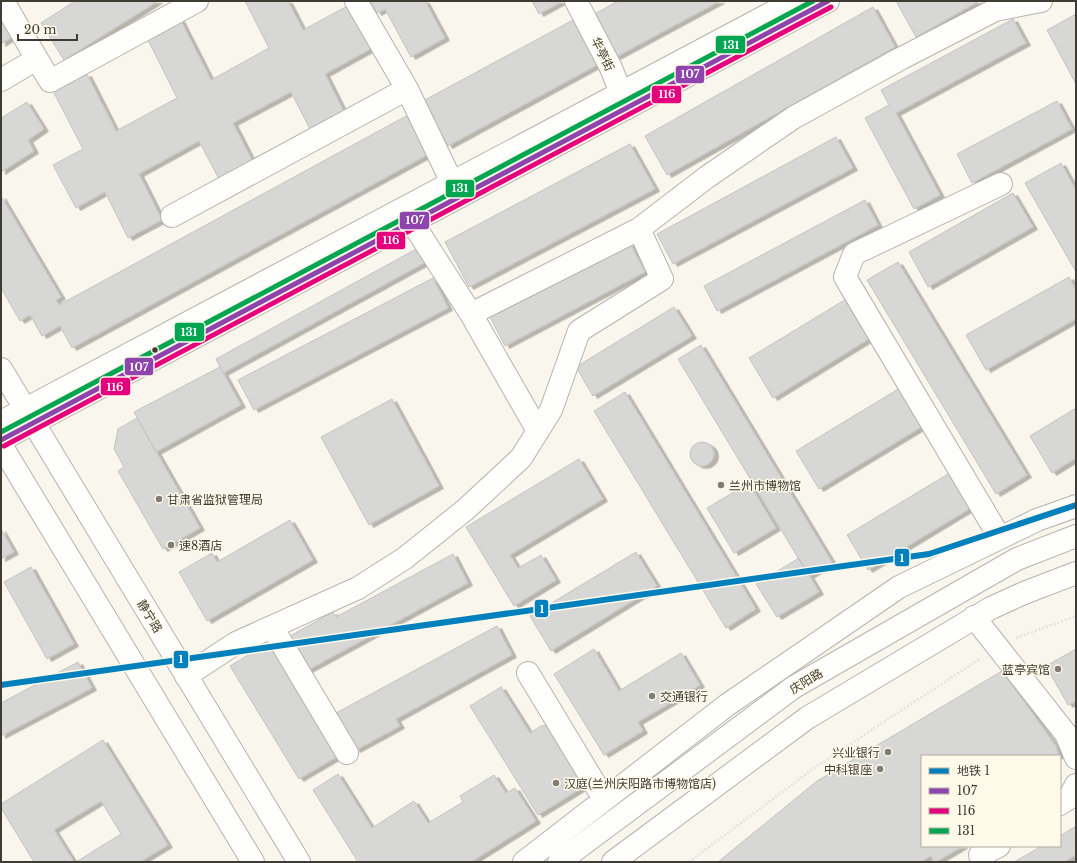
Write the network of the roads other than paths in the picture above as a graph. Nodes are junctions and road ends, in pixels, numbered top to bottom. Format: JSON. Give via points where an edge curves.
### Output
{"nodes":[{"id":1,"x":3,"y":1,"type":"edge"},
{"id":2,"x":197,"y":1,"type":"edge"},
{"id":3,"x":356,"y":1,"type":"edge"},
{"id":4,"x":576,"y":1,"type":"edge"},
{"id":5,"x":794,"y":1,"type":"edge"},
{"id":6,"x":828,"y":1,"type":"edge"},
{"id":7,"x":1041,"y":1,"type":"edge"},
{"id":8,"x":37,"y":59,"type":"junction"},
{"id":9,"x":1,"y":80,"type":"edge"},
{"id":10,"x":407,"y":89,"type":"junction"},
{"id":11,"x":624,"y":100,"type":"junction"},
{"id":12,"x":1001,"y":184,"type":"dead end"},
{"id":13,"x":455,"y":190,"type":"junction"},
{"id":14,"x":172,"y":216,"type":"dead end"},
{"id":15,"x":412,"y":222,"type":"junction"},
{"id":16,"x":638,"y":229,"type":"junction"},
{"id":17,"x":471,"y":314,"type":"junction"},
{"id":18,"x":1,"y":369,"type":"edge"},
{"id":19,"x":29,"y":416,"type":"junction"},
{"id":20,"x":1,"y":422,"type":"edge"},
{"id":21,"x":538,"y":431,"type":"junction"},
{"id":22,"x":1,"y":440,"type":"edge"},
{"id":23,"x":1,"y":446,"type":"edge"},
{"id":24,"x":1076,"y":506,"type":"edge"},
{"id":25,"x":1076,"y":536,"type":"edge"},
{"id":26,"x":1000,"y":538,"type":"junction"},
{"id":27,"x":1076,"y":573,"type":"edge"},
{"id":28,"x":982,"y":613,"type":"junction"},
{"id":29,"x":272,"y":627,"type":"junction"},
{"id":30,"x":1002,"y":644,"type":"junction"},
{"id":31,"x":528,"y":673,"type":"dead end"},
{"id":32,"x":186,"y":676,"type":"junction"},
{"id":33,"x":1032,"y":677,"type":"dead end"},
{"id":34,"x":347,"y":753,"type":"dead end"},
{"id":35,"x":1076,"y":758,"type":"edge"},
{"id":36,"x":1076,"y":785,"type":"edge"},
{"id":37,"x":604,"y":798,"type":"junction"},
{"id":38,"x":1061,"y":803,"type":"edge"},
{"id":39,"x":253,"y":862,"type":"edge"},
{"id":40,"x":299,"y":862,"type":"edge"},
{"id":41,"x":524,"y":862,"type":"edge"},
{"id":42,"x":559,"y":862,"type":"edge"},
{"id":43,"x":613,"y":862,"type":"edge"}],
"edges":[{"from":1,"to":8,"type":"main road"},
{"from":2,"to":8,"type":"main road","via":[[50,81]]},
{"from":3,"to":10,"type":"main road"},
{"from":4,"to":11,"type":"main road","name":"华亭街","via":[[611,68]]},
{"from":5,"to":11,"type":"main road"},
{"from":6,"to":11,"type":"main road"},
{"from":7,"to":16,"type":"main road","via":[[995,10],[793,118],[707,177]]},
{"from":8,"to":9,"type":"main road"},
{"from":10,"to":13,"type":"main road"},
{"from":10,"to":14,"type":"main road"},
{"from":11,"to":13,"type":"main road"},
{"from":12,"to":26,"type":"main road","via":[[854,254],[845,277]]},
{"from":13,"to":15,"type":"main road"},
{"from":13,"to":19,"type":"main road"},
{"from":15,"to":17,"type":"main road"},
{"from":15,"to":19,"type":"main road"},
{"from":16,"to":17,"type":"main road"},
{"from":16,"to":21,"type":"main road","via":[[662,279],[579,331],[551,410]]},
{"from":17,"to":21,"type":"main road"},
{"from":18,"to":19,"type":"main road","name":"静宁路"},
{"from":19,"to":20,"type":"main road"},
{"from":19,"to":22,"type":"main road"},
{"from":19,"to":32,"type":"main road","name":"静宁路"},
{"from":21,"to":29,"type":"main road","via":[[521,458],[465,510],[405,558],[358,588]]},
{"from":23,"to":39,"type":"main road"},
{"from":24,"to":26,"type":"main road","via":[[1037,520]]},
{"from":25,"to":42,"type":"main road","name":"庆阳路","via":[[1017,559],[794,687]]},
{"from":26,"to":37,"type":"main road","via":[[899,587],[727,705]]},
{"from":27,"to":28,"type":"main road"},
{"from":28,"to":30,"type":"main road"},
{"from":28,"to":43,"type":"main road","via":[[807,718]]},
{"from":29,"to":32,"type":"main road","via":[[236,643]]},
{"from":29,"to":34,"type":"main road"},
{"from":30,"to":33,"type":"main road"},
{"from":30,"to":35,"type":"main road","via":[[1066,734]]},
{"from":31,"to":37,"type":"main road"},
{"from":32,"to":40,"type":"main road","name":"静宁路"},
{"from":36,"to":38,"type":"main road","via":[[1069,798]]},
{"from":37,"to":41,"type":"main road"}]}
